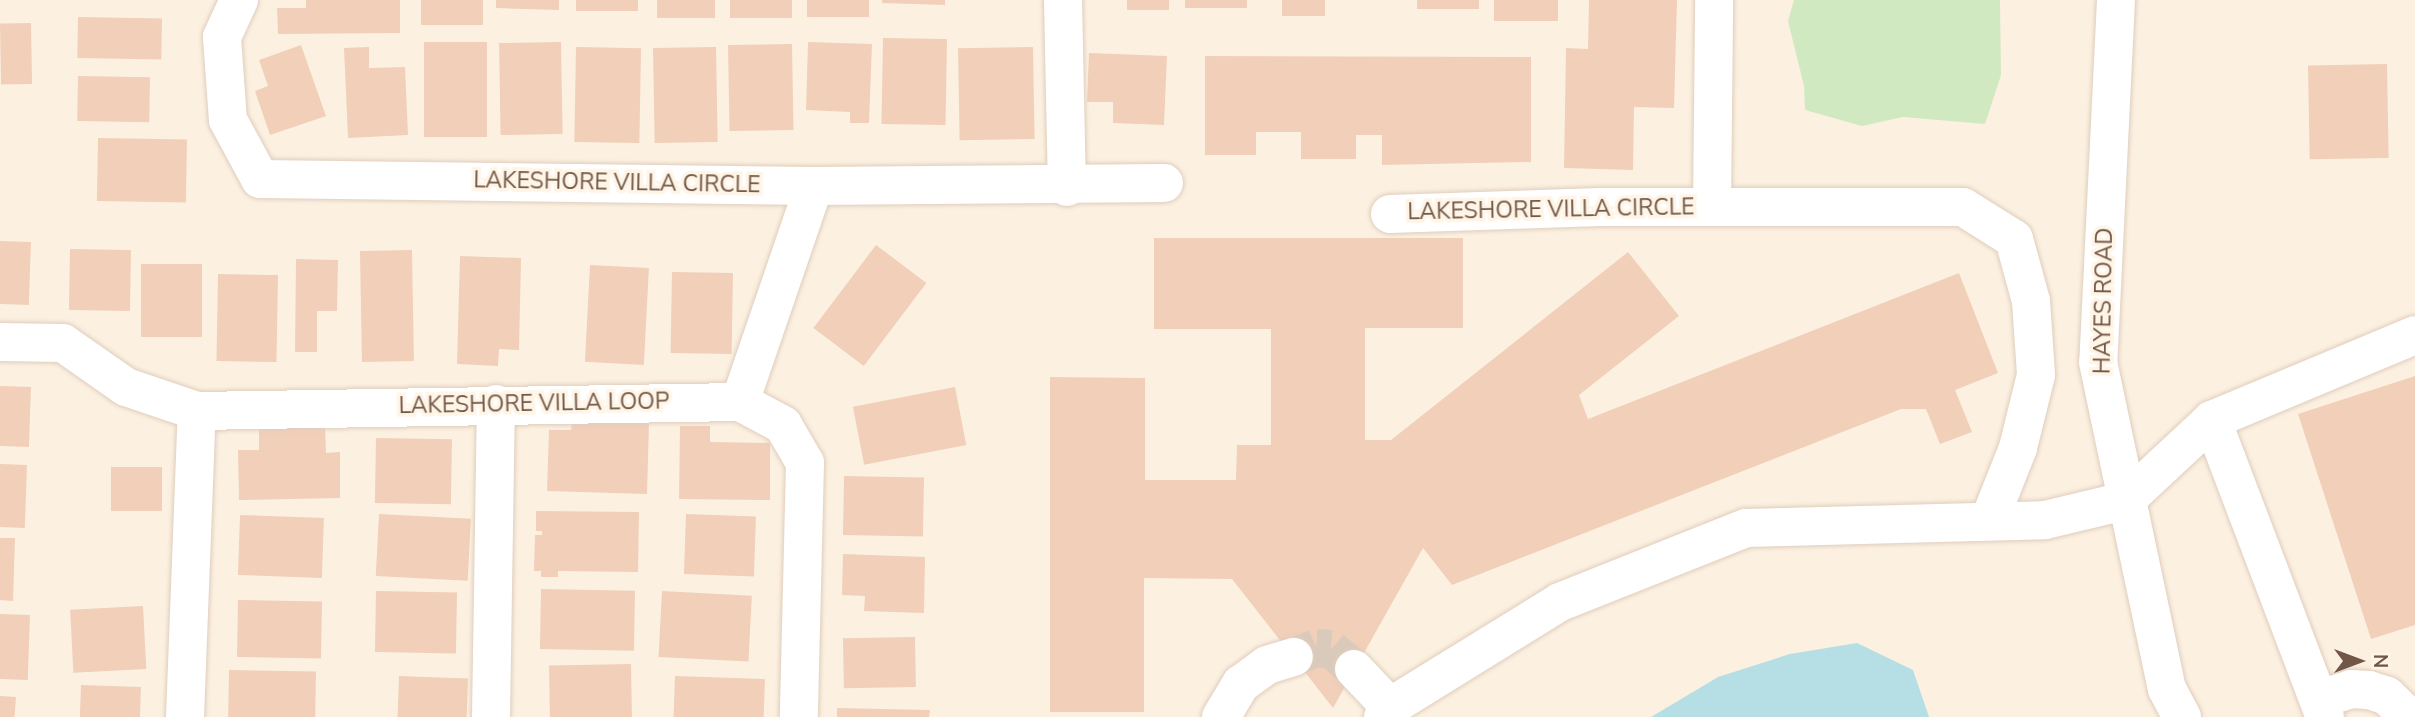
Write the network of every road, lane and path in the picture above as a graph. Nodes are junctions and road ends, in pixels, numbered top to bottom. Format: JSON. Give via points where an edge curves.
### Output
{"nodes":[{"id":1,"x":239,"y":0,"type":"edge"},
{"id":2,"x":1063,"y":0,"type":"edge"},
{"id":3,"x":1714,"y":0,"type":"edge"},
{"id":4,"x":2116,"y":0,"type":"edge"},
{"id":5,"x":1164,"y":183,"type":"dead end"},
{"id":6,"x":814,"y":186,"type":"junction"},
{"id":7,"x":1066,"y":187,"type":"junction"},
{"id":8,"x":1712,"y":206,"type":"junction"},
{"id":9,"x":1390,"y":214,"type":"dead end"},
{"id":10,"x":2415,"y":335,"type":"edge"},
{"id":11,"x":0,"y":342,"type":"edge"},
{"id":12,"x":740,"y":402,"type":"junction"},
{"id":13,"x":496,"y":404,"type":"junction"},
{"id":14,"x":197,"y":411,"type":"junction"},
{"id":15,"x":2212,"y":420,"type":"junction"},
{"id":16,"x":2125,"y":501,"type":"junction"},
{"id":17,"x":1989,"y":522,"type":"junction"},
{"id":18,"x":1294,"y":657,"type":"tunnel mouth"},
{"id":19,"x":1354,"y":669,"type":"tunnel mouth"},
{"id":20,"x":2322,"y":708,"type":"edge"},
{"id":21,"x":1387,"y":712,"type":"edge"},
{"id":22,"x":186,"y":717,"type":"edge"},
{"id":23,"x":491,"y":717,"type":"edge"},
{"id":24,"x":799,"y":717,"type":"edge"},
{"id":25,"x":1221,"y":717,"type":"edge"},
{"id":26,"x":2182,"y":717,"type":"edge"},
{"id":27,"x":2409,"y":717,"type":"edge"}],
"edges":[{"from":1,"to":6,"type":"street","name":"LAKESHORE VILLA CIRCLE","via":[[222,37],[228,120],[260,179]]},
{"from":2,"to":7,"type":"street"},
{"from":3,"to":8,"type":"street","name":"LAKESHORE VILLA CIRCLE"},
{"from":4,"to":16,"type":"street","name":"HAYES ROAD","via":[[2098,362]]},
{"from":5,"to":7,"type":"street","name":"LAKESHORE VILLA CIRCLE"},
{"from":6,"to":7,"type":"street","name":"LAKESHORE VILLA CIRCLE"},
{"from":6,"to":12,"type":"street"},
{"from":8,"to":9,"type":"street","name":"LAKESHORE VILLA CIRCLE"},
{"from":8,"to":17,"type":"street","name":"LAKESHORE VILLA CIRCLE","via":[[1963,207],[2014,239],[2031,301],[2036,375],[2018,447]]},
{"from":10,"to":15,"type":"street"},
{"from":11,"to":14,"type":"street","name":"LAKESHORE VILLA LOOP","via":[[63,343],[126,387]]},
{"from":12,"to":13,"type":"street","name":"LAKESHORE VILLA LOOP"},
{"from":12,"to":24,"type":"street","name":"LAKESHORE VILLA LOOP","via":[[783,425],[805,463]]},
{"from":13,"to":14,"type":"street","name":"LAKESHORE VILLA LOOP"},
{"from":13,"to":23,"type":"street"},
{"from":14,"to":22,"type":"street"},
{"from":15,"to":16,"type":"street"},
{"from":15,"to":20,"type":"street"},
{"from":16,"to":17,"type":"street","via":[[2045,520]]},
{"from":16,"to":26,"type":"street","name":"HAYES ROAD","via":[[2167,690]]},
{"from":17,"to":21,"type":"street","via":[[1746,528],[1560,602]]},
{"from":18,"to":25,"type":"street","via":[[1267,665],[1241,684]]},
{"from":19,"to":21,"type":"street"},
{"from":20,"to":27,"type":"street","via":[[2351,690],[2369,690],[2387,696]]}]}
